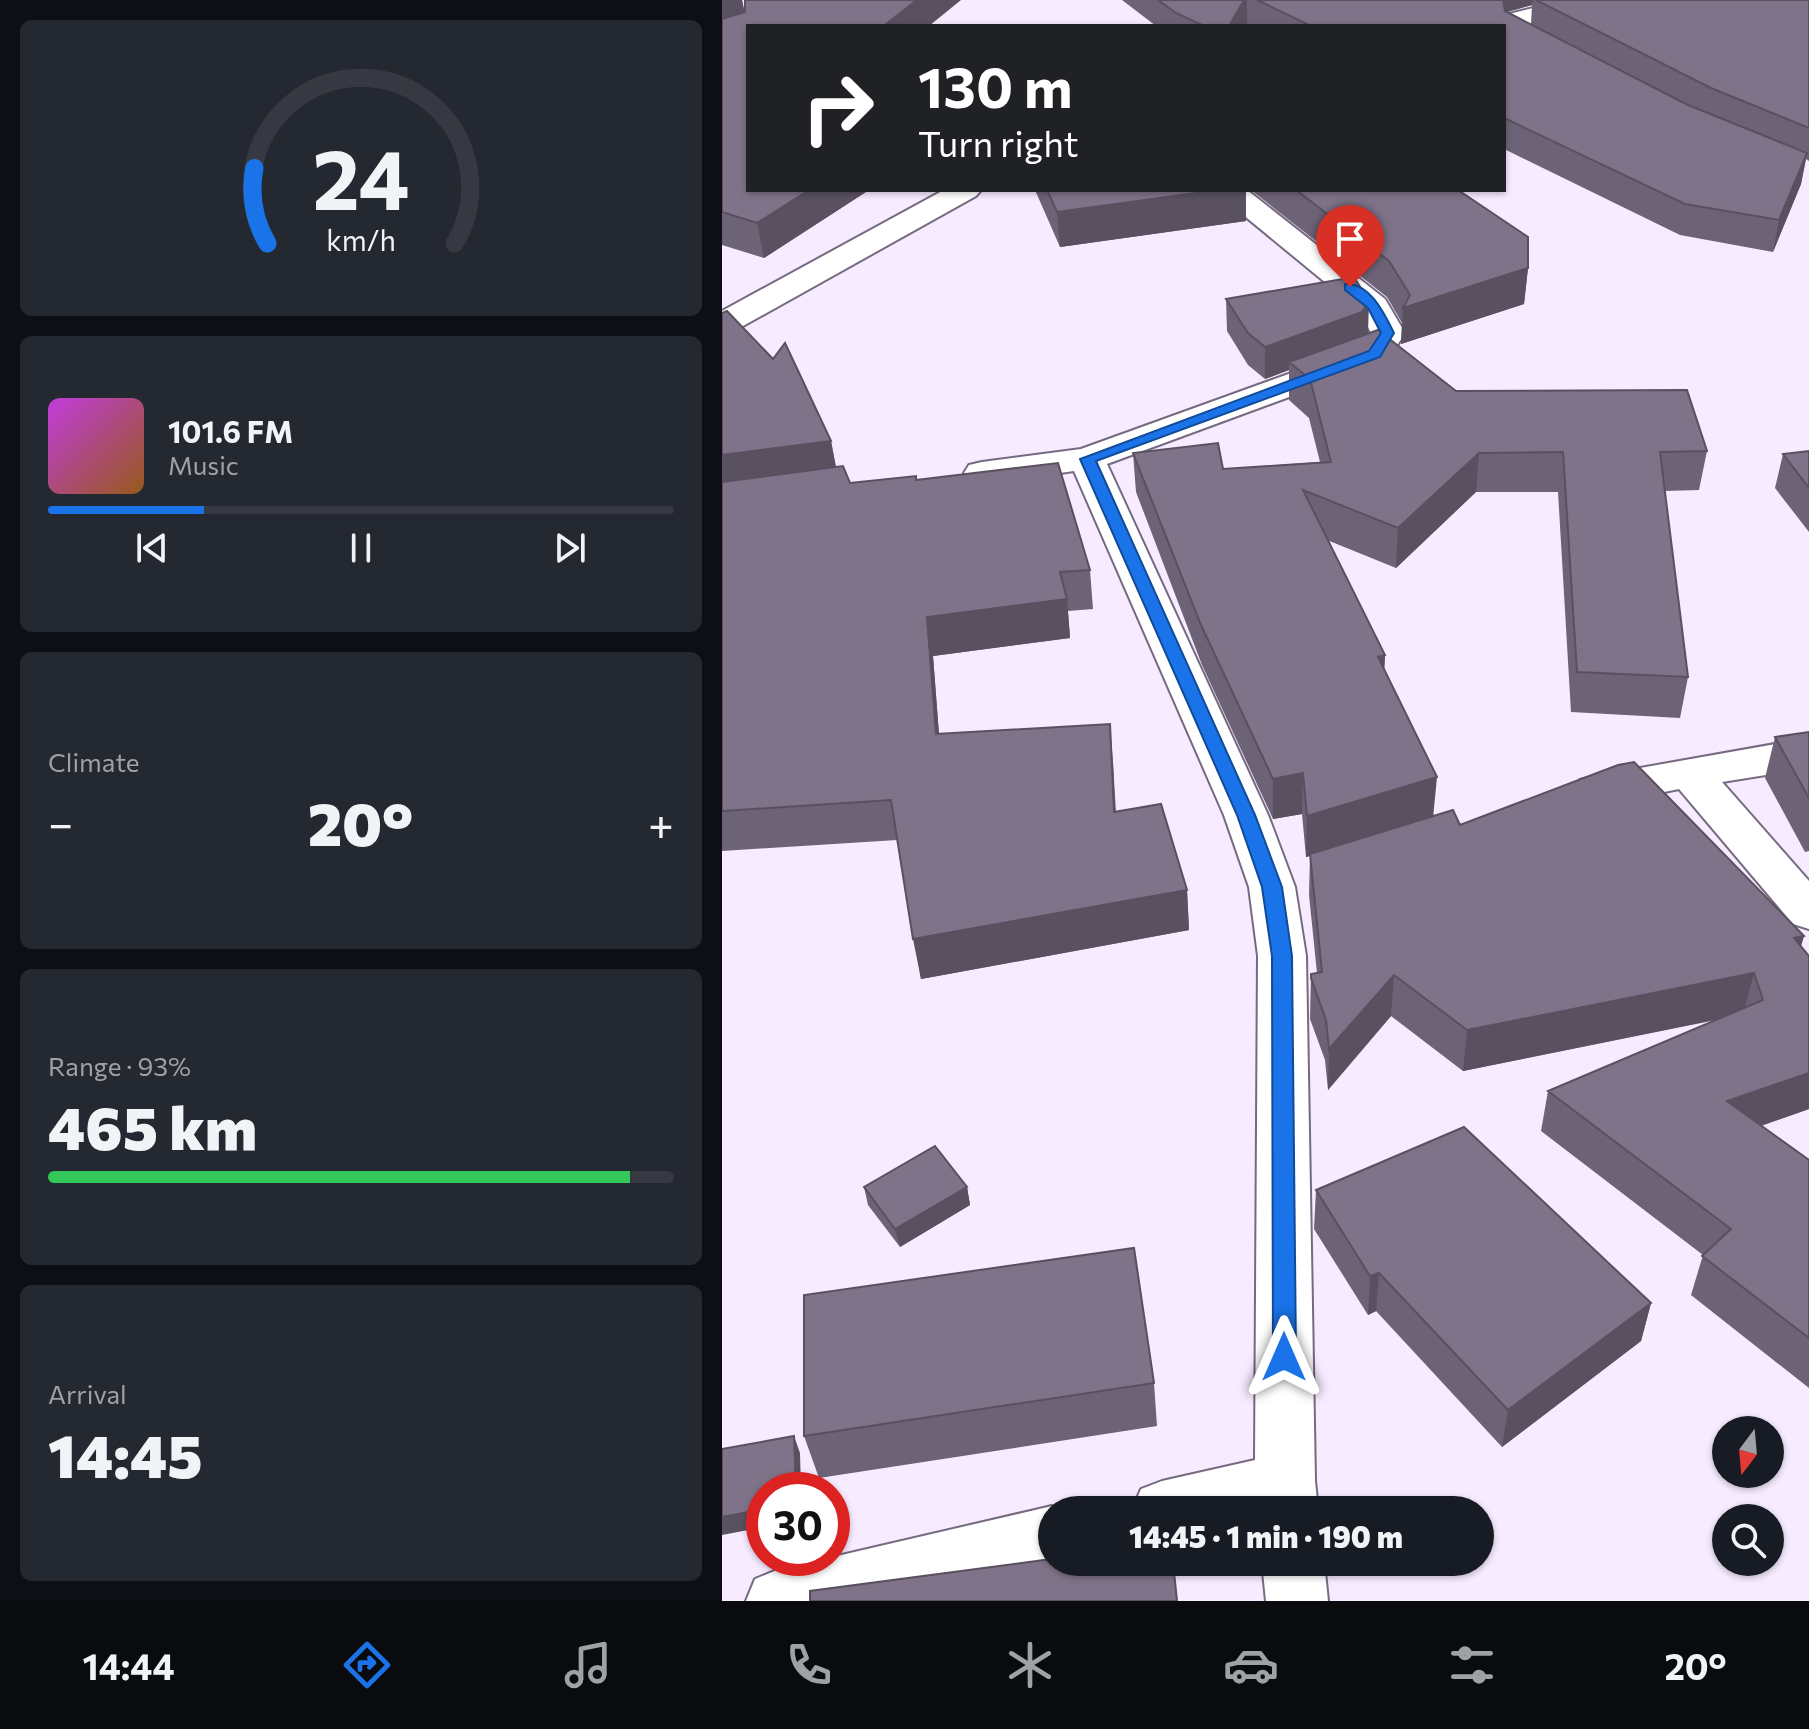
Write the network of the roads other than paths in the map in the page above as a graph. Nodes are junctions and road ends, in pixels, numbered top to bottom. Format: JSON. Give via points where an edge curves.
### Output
{"nodes":[{"id":1,"x":1596,"y":0,"type":"edge"},
{"id":2,"x":1475,"y":12,"type":"edge"},
{"id":3,"x":1497,"y":24,"type":"edge"},
{"id":4,"x":1506,"y":25,"type":"edge"},
{"id":5,"x":1506,"y":28,"type":"edge"},
{"id":6,"x":1531,"y":41,"type":"edge"},
{"id":7,"x":962,"y":192,"type":"edge"},
{"id":8,"x":1231,"y":192,"type":"edge"},
{"id":9,"x":722,"y":324,"type":"edge"},
{"id":10,"x":1087,"y":459,"type":"junction"},
{"id":11,"x":950,"y":477,"type":"edge"},
{"id":12,"x":1809,"y":753,"type":"edge"},
{"id":13,"x":1689,"y":772,"type":"junction"},
{"id":14,"x":1559,"y":798,"type":"edge"},
{"id":15,"x":1317,"y":873,"type":"edge"},
{"id":16,"x":1272,"y":887,"type":"junction"},
{"id":17,"x":1809,"y":912,"type":"edge"},
{"id":18,"x":1286,"y":1496,"type":"edge"},
{"id":19,"x":1038,"y":1539,"type":"edge"},
{"id":20,"x":1294,"y":1576,"type":"edge"},
{"id":21,"x":777,"y":1601,"type":"edge"},
{"id":22,"x":1297,"y":1601,"type":"edge"}],
"edges":[{"from":1,"to":4,"type":"street"},
{"from":2,"to":3,"type":"street"},
{"from":5,"to":6,"type":"street"},
{"from":7,"to":9,"type":"street"},
{"from":8,"to":10,"type":"street","via":[[1374,306],[1388,333],[1375,354]]},
{"from":10,"to":11,"type":"street"},
{"from":10,"to":16,"type":"street","via":[[1246,815]]},
{"from":12,"to":13,"type":"street"},
{"from":13,"to":14,"type":"street"},
{"from":13,"to":17,"type":"street"},
{"from":15,"to":16,"type":"street"},
{"from":16,"to":18,"type":"street","via":[[1282,956]]},
{"from":19,"to":21,"type":"street"},
{"from":20,"to":22,"type":"street"}]}
